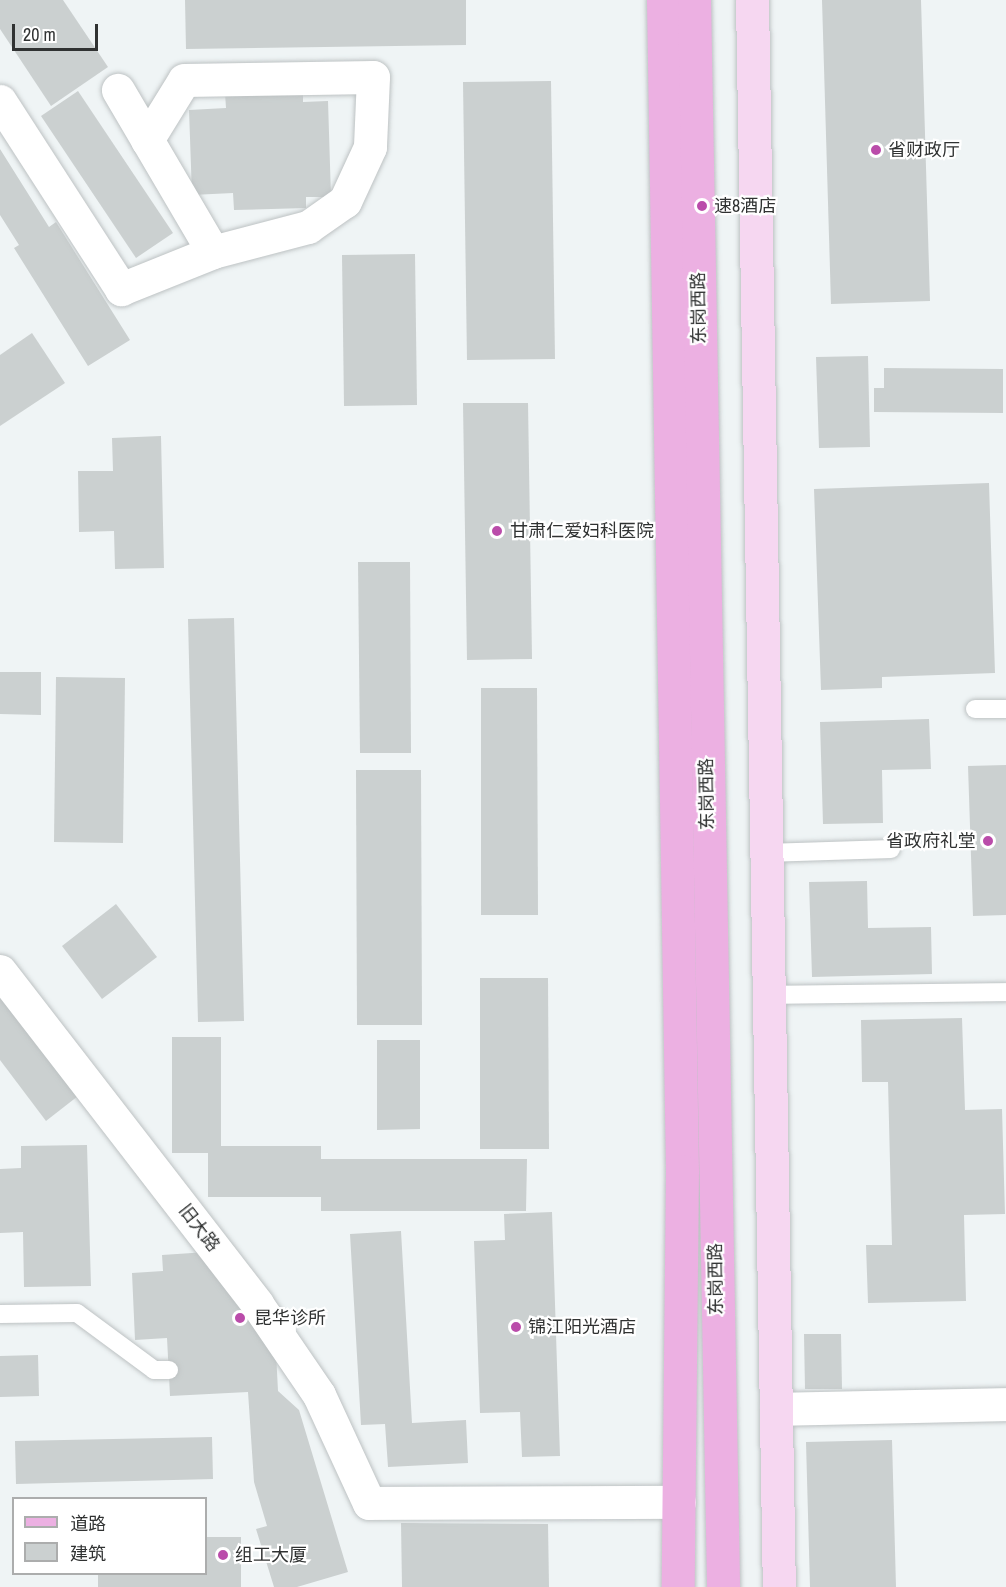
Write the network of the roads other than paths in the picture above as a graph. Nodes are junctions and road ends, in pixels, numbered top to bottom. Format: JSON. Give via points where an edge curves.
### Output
{"nodes":[{"id":1,"x":663,"y":0,"type":"edge"},
{"id":2,"x":694,"y":0,"type":"edge"},
{"id":3,"x":752,"y":0,"type":"edge"},
{"id":4,"x":118,"y":90,"type":"dead end"},
{"id":5,"x":0,"y":101,"type":"edge"},
{"id":6,"x":147,"y":141,"type":"junction"},
{"id":7,"x":213,"y":252,"type":"junction"},
{"id":8,"x":975,"y":709,"type":"dead end"},
{"id":9,"x":1006,"y":709,"type":"edge"},
{"id":10,"x":891,"y":849,"type":"dead end"},
{"id":11,"x":766,"y":853,"type":"junction"},
{"id":12,"x":0,"y":971,"type":"edge"},
{"id":13,"x":1006,"y":992,"type":"edge"},
{"id":14,"x":768,"y":995,"type":"junction"},
{"id":15,"x":0,"y":1314,"type":"edge"},
{"id":16,"x":169,"y":1370,"type":"dead end"},
{"id":17,"x":1006,"y":1404,"type":"edge"},
{"id":18,"x":776,"y":1409,"type":"junction"},
{"id":19,"x":678,"y":1502,"type":"junction"},
{"id":20,"x":678,"y":1587,"type":"edge"},
{"id":21,"x":723,"y":1587,"type":"edge"},
{"id":22,"x":779,"y":1587,"type":"edge"}],
"edges":[{"from":1,"to":19,"type":"main road","name":"东岗西路","via":[[682,1171]]},
{"from":2,"to":21,"type":"main road","name":"东岗西路"},
{"from":3,"to":11,"type":"street"},
{"from":4,"to":6,"type":"street"},
{"from":5,"to":7,"type":"street","via":[[121,289]]},
{"from":6,"to":7,"type":"street"},
{"from":6,"to":7,"type":"street","via":[[184,80],[373,77],[370,147],[345,201],[308,226]]},
{"from":8,"to":9,"type":"lane"},
{"from":10,"to":11,"type":"lane"},
{"from":11,"to":14,"type":"street"},
{"from":12,"to":19,"type":"street","name":"旧大路","via":[[288,1368],[369,1503]]},
{"from":13,"to":14,"type":"lane"},
{"from":14,"to":18,"type":"street"},
{"from":15,"to":16,"type":"lane","via":[[77,1313],[153,1370]]},
{"from":17,"to":18,"type":"street"},
{"from":18,"to":22,"type":"street"},
{"from":19,"to":20,"type":"main road","name":"东岗西路"}]}
